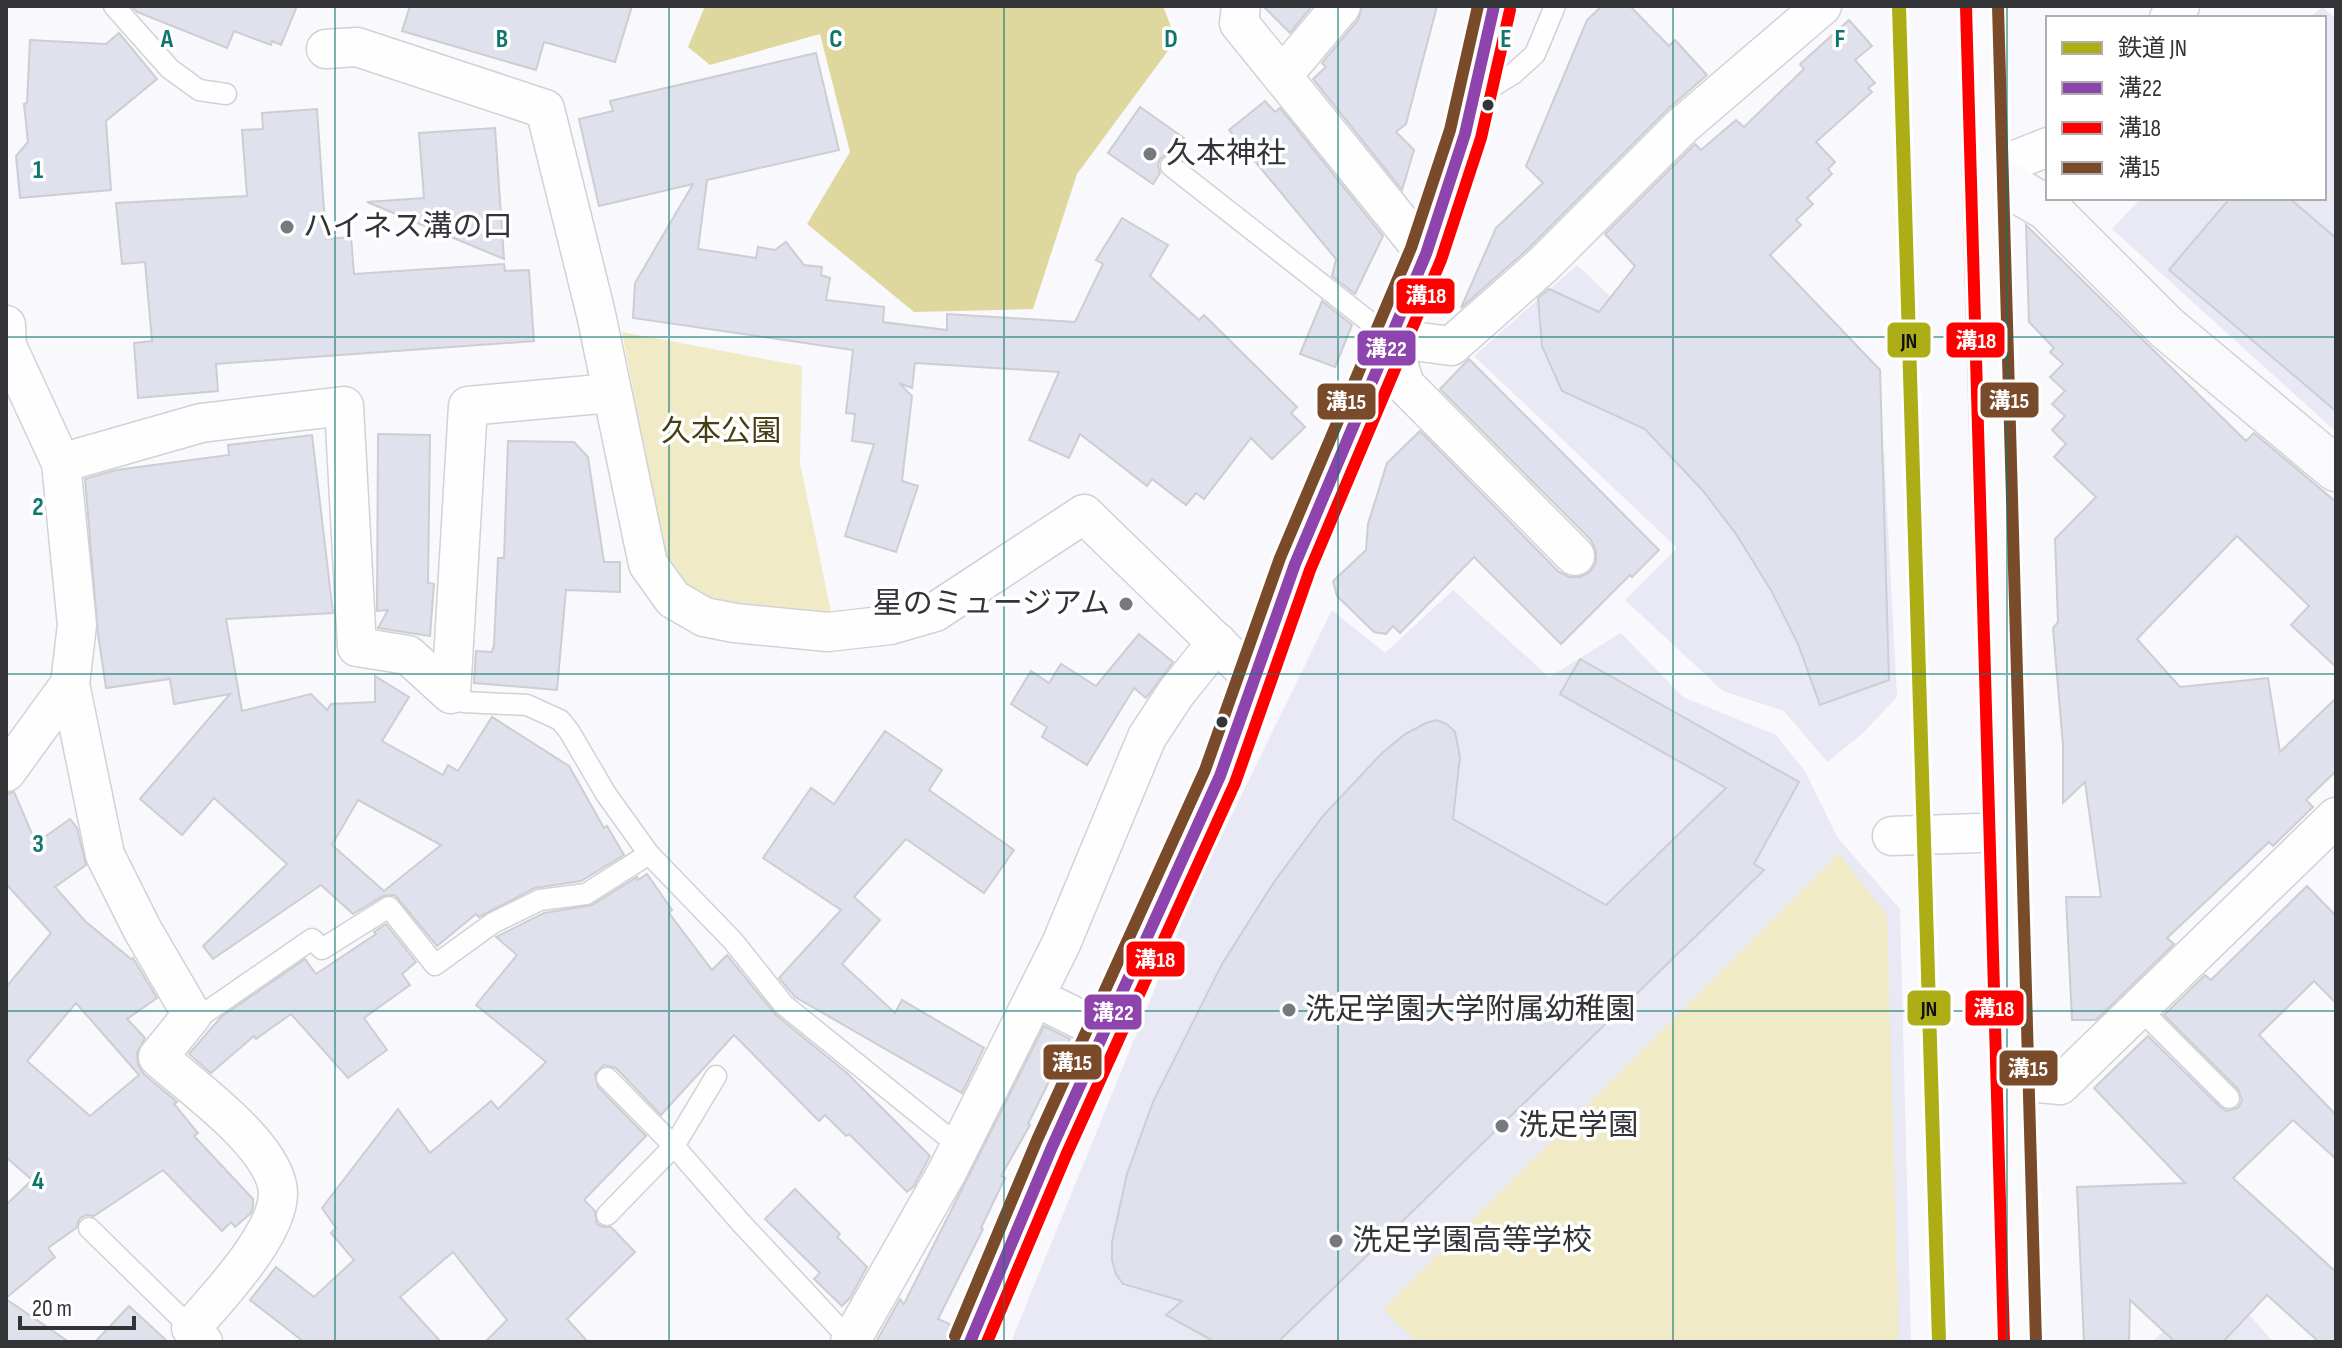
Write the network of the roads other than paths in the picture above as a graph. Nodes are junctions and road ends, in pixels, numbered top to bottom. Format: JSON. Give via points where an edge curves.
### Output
{"nodes":[{"id":1,"x":114,"y":6,"type":"edge"},
{"id":2,"x":1241,"y":6,"type":"edge"},
{"id":3,"x":1341,"y":6,"type":"edge"},
{"id":4,"x":1494,"y":6,"type":"edge"},
{"id":5,"x":1555,"y":6,"type":"edge"},
{"id":6,"x":1822,"y":6,"type":"edge"},
{"id":7,"x":1982,"y":6,"type":"edge"},
{"id":8,"x":326,"y":49,"type":"dead end"},
{"id":9,"x":1282,"y":76,"type":"junction"},
{"id":10,"x":226,"y":94,"type":"dead end"},
{"id":11,"x":1475,"y":97,"type":"junction"},
{"id":12,"x":2046,"y":148,"type":"edge"},
{"id":13,"x":1171,"y":166,"type":"dead end"},
{"id":14,"x":1985,"y":172,"type":"junction"},
{"id":15,"x":1426,"y":254,"type":"junction"},
{"id":16,"x":6,"y":325,"type":"edge"},
{"id":17,"x":1390,"y":338,"type":"junction"},
{"id":18,"x":611,"y":393,"type":"junction"},
{"id":19,"x":61,"y":463,"type":"junction"},
{"id":20,"x":2336,"y":469,"type":"edge"},
{"id":21,"x":1575,"y":556,"type":"dead end"},
{"id":22,"x":1217,"y":642,"type":"junction"},
{"id":23,"x":1254,"y":679,"type":"junction"},
{"id":24,"x":70,"y":684,"type":"junction"},
{"id":25,"x":451,"y":694,"type":"junction"},
{"id":26,"x":6,"y":772,"type":"edge"},
{"id":27,"x":2336,"y":817,"type":"edge"},
{"id":28,"x":1979,"y":833,"type":"dead end"},
{"id":29,"x":1892,"y":836,"type":"dead end"},
{"id":30,"x":649,"y":854,"type":"junction"},
{"id":31,"x":1035,"y":997,"type":"junction"},
{"id":32,"x":2139,"y":1008,"type":"junction"},
{"id":33,"x":192,"y":1015,"type":"junction"},
{"id":34,"x":1104,"y":1031,"type":"junction"},
{"id":35,"x":716,"y":1076,"type":"dead end"},
{"id":36,"x":607,"y":1078,"type":"dead end"},
{"id":37,"x":2015,"y":1081,"type":"junction"},
{"id":38,"x":2229,"y":1098,"type":"dead end"},
{"id":39,"x":674,"y":1146,"type":"junction"},
{"id":40,"x":960,"y":1147,"type":"junction"},
{"id":41,"x":607,"y":1215,"type":"dead end"},
{"id":42,"x":89,"y":1228,"type":"dead end"},
{"id":43,"x":197,"y":1335,"type":"edge"},
{"id":44,"x":850,"y":1342,"type":"edge"},
{"id":45,"x":970,"y":1342,"type":"edge"},
{"id":46,"x":2020,"y":1342,"type":"edge"}],
"edges":[{"from":1,"to":10,"type":"lane","via":[[170,69],[199,90]]},
{"from":2,"to":9,"type":"street","via":[[1239,23]]},
{"from":3,"to":9,"type":"street"},
{"from":4,"to":11,"type":"main road"},
{"from":5,"to":11,"type":"lane","via":[[1535,54]]},
{"from":6,"to":17,"type":"street","via":[[1682,126],[1544,264],[1451,346]]},
{"from":7,"to":14,"type":"street"},
{"from":8,"to":18,"type":"street","via":[[357,47],[545,109]]},
{"from":9,"to":15,"type":"street"},
{"from":11,"to":15,"type":"main road"},
{"from":12,"to":14,"type":"street"},
{"from":13,"to":17,"type":"lane"},
{"from":14,"to":20,"type":"street","via":[[2047,208],[2167,328]]},
{"from":14,"to":37,"type":"street"},
{"from":15,"to":17,"type":"main road"},
{"from":16,"to":19,"type":"street","via":[[7,346]]},
{"from":17,"to":21,"type":"street","via":[[1405,385]]},
{"from":17,"to":23,"type":"main road","via":[[1295,564]]},
{"from":18,"to":22,"type":"street","via":[[648,564],[673,599],[704,617],[828,632],[890,625],[935,612],[1084,514]]},
{"from":18,"to":25,"type":"street","via":[[468,406]]},
{"from":19,"to":24,"type":"street","via":[[77,625]]},
{"from":19,"to":25,"type":"street","via":[[201,423],[344,406],[357,647],[408,655]]},
{"from":22,"to":23,"type":"street"},
{"from":22,"to":31,"type":"street","via":[[1147,737]]},
{"from":23,"to":34,"type":"main road","via":[[1220,776]]},
{"from":24,"to":26,"type":"street"},
{"from":24,"to":33,"type":"street","via":[[105,855]]},
{"from":25,"to":30,"type":"lane","via":[[463,702],[527,705],[560,720]]},
{"from":27,"to":32,"type":"street"},
{"from":28,"to":29,"type":"street"},
{"from":30,"to":33,"type":"lane","via":[[586,894],[540,900],[493,923],[435,965],[389,907],[322,949],[312,939],[205,1013]]},
{"from":30,"to":40,"type":"lane","via":[[733,941],[784,1005]]},
{"from":31,"to":34,"type":"street"},
{"from":31,"to":40,"type":"street"},
{"from":32,"to":37,"type":"street","via":[[2060,1085]]},
{"from":32,"to":38,"type":"lane"},
{"from":33,"to":43,"type":"street","via":[[158,1057],[244,1133],[268,1160],[278,1188],[274,1215],[259,1244]]},
{"from":34,"to":45,"type":"main road"},
{"from":35,"to":39,"type":"lane"},
{"from":36,"to":39,"type":"lane"},
{"from":37,"to":46,"type":"street"},
{"from":39,"to":41,"type":"lane"},
{"from":39,"to":44,"type":"lane"},
{"from":40,"to":44,"type":"street"},
{"from":42,"to":43,"type":"lane"}]}
